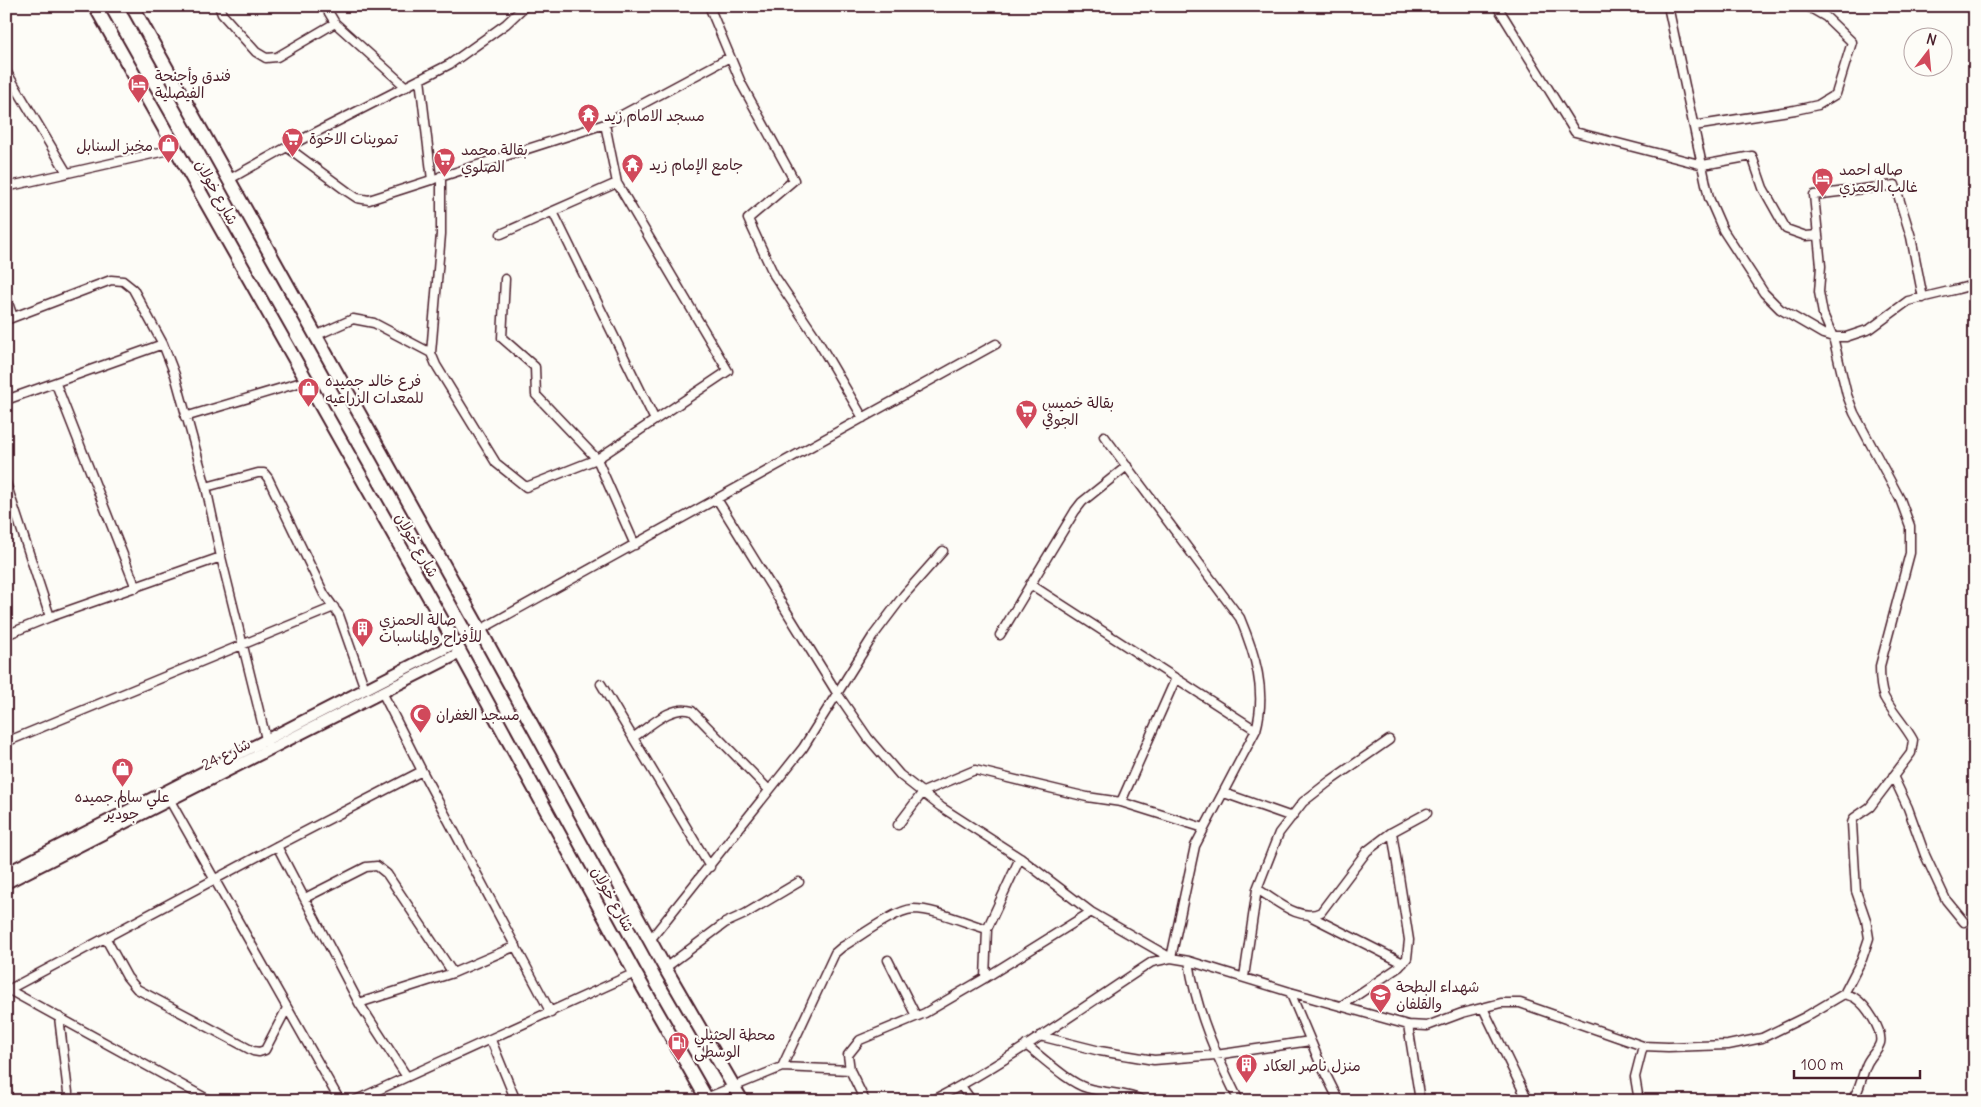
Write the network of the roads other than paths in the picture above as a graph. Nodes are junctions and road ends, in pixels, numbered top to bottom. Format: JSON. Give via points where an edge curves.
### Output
{"nodes":[{"id":1,"x":95,"y":6,"type":"edge"},
{"id":2,"x":132,"y":6,"type":"edge"},
{"id":3,"x":219,"y":6,"type":"edge"},
{"id":4,"x":325,"y":6,"type":"edge"},
{"id":5,"x":525,"y":6,"type":"edge"},
{"id":6,"x":709,"y":6,"type":"edge"},
{"id":7,"x":1497,"y":6,"type":"edge"},
{"id":8,"x":1668,"y":6,"type":"edge"},
{"id":9,"x":1806,"y":6,"type":"edge"},
{"id":10,"x":335,"y":23,"type":"junction"},
{"id":11,"x":730,"y":57,"type":"junction"},
{"id":12,"x":6,"y":71,"type":"edge"},
{"id":13,"x":420,"y":79,"type":"junction"},
{"id":14,"x":406,"y":87,"type":"junction"},
{"id":15,"x":604,"y":124,"type":"junction"},
{"id":16,"x":1694,"y":126,"type":"junction"},
{"id":17,"x":287,"y":147,"type":"junction"},
{"id":18,"x":174,"y":149,"type":"junction"},
{"id":19,"x":1703,"y":165,"type":"junction"},
{"id":20,"x":67,"y":173,"type":"junction"},
{"id":21,"x":441,"y":176,"type":"junction"},
{"id":22,"x":228,"y":180,"type":"junction"},
{"id":23,"x":432,"y":180,"type":"junction"},
{"id":24,"x":617,"y":183,"type":"junction"},
{"id":25,"x":6,"y":187,"type":"edge"},
{"id":26,"x":553,"y":212,"type":"junction"},
{"id":27,"x":501,"y":234,"type":"dead end"},
{"id":28,"x":1818,"y":235,"type":"junction"},
{"id":29,"x":505,"y":279,"type":"dead end"},
{"id":30,"x":1975,"y":288,"type":"edge"},
{"id":31,"x":6,"y":297,"type":"edge"},
{"id":32,"x":1923,"y":298,"type":"junction"},
{"id":33,"x":10,"y":318,"type":"edge"},
{"id":34,"x":315,"y":336,"type":"junction"},
{"id":35,"x":1833,"y":337,"type":"junction"},
{"id":36,"x":163,"y":344,"type":"junction"},
{"id":37,"x":996,"y":344,"type":"dead end"},
{"id":38,"x":431,"y":353,"type":"junction"},
{"id":39,"x":305,"y":381,"type":"junction"},
{"id":40,"x":56,"y":384,"type":"junction"},
{"id":41,"x":6,"y":400,"type":"edge"},
{"id":42,"x":185,"y":416,"type":"junction"},
{"id":43,"x":863,"y":418,"type":"junction"},
{"id":44,"x":655,"y":420,"type":"junction"},
{"id":45,"x":1104,"y":436,"type":"dead end"},
{"id":46,"x":597,"y":459,"type":"junction"},
{"id":47,"x":1127,"y":466,"type":"junction"},
{"id":48,"x":6,"y":483,"type":"edge"},
{"id":49,"x":206,"y":487,"type":"junction"},
{"id":50,"x":717,"y":499,"type":"junction"},
{"id":51,"x":635,"y":545,"type":"junction"},
{"id":52,"x":943,"y":551,"type":"dead end"},
{"id":53,"x":221,"y":557,"type":"junction"},
{"id":54,"x":1030,"y":584,"type":"junction"},
{"id":55,"x":136,"y":588,"type":"junction"},
{"id":56,"x":334,"y":607,"type":"junction"},
{"id":57,"x":50,"y":617,"type":"junction"},
{"id":58,"x":480,"y":630,"type":"junction"},
{"id":59,"x":6,"y":635,"type":"edge"},
{"id":60,"x":1000,"y":635,"type":"dead end"},
{"id":61,"x":244,"y":645,"type":"junction"},
{"id":62,"x":457,"y":648,"type":"junction"},
{"id":63,"x":1176,"y":678,"type":"junction"},
{"id":64,"x":601,"y":684,"type":"dead end"},
{"id":65,"x":365,"y":689,"type":"junction"},
{"id":66,"x":382,"y":692,"type":"junction"},
{"id":67,"x":836,"y":693,"type":"junction"},
{"id":68,"x":1256,"y":730,"type":"junction"},
{"id":69,"x":634,"y":737,"type":"junction"},
{"id":70,"x":1389,"y":740,"type":"dead end"},
{"id":71,"x":6,"y":742,"type":"edge"},
{"id":72,"x":268,"y":744,"type":"junction"},
{"id":73,"x":422,"y":771,"type":"junction"},
{"id":74,"x":1893,"y":776,"type":"junction"},
{"id":75,"x":769,"y":790,"type":"junction"},
{"id":76,"x":922,"y":792,"type":"junction"},
{"id":77,"x":1224,"y":793,"type":"junction"},
{"id":78,"x":169,"y":799,"type":"junction"},
{"id":79,"x":1121,"y":802,"type":"junction"},
{"id":80,"x":1427,"y":813,"type":"dead end"},
{"id":81,"x":1292,"y":817,"type":"junction"},
{"id":82,"x":898,"y":825,"type":"dead end"},
{"id":83,"x":1204,"y":828,"type":"junction"},
{"id":84,"x":1392,"y":832,"type":"junction"},
{"id":85,"x":277,"y":846,"type":"junction"},
{"id":86,"x":1020,"y":858,"type":"junction"},
{"id":87,"x":710,"y":868,"type":"junction"},
{"id":88,"x":6,"y":873,"type":"edge"},
{"id":89,"x":214,"y":880,"type":"junction"},
{"id":90,"x":799,"y":882,"type":"dead end"},
{"id":91,"x":6,"y":883,"type":"edge"},
{"id":92,"x":1257,"y":889,"type":"junction"},
{"id":93,"x":305,"y":898,"type":"junction"},
{"id":94,"x":1092,"y":912,"type":"junction"},
{"id":95,"x":1312,"y":917,"type":"junction"},
{"id":96,"x":1964,"y":922,"type":"dead end"},
{"id":97,"x":987,"y":930,"type":"junction"},
{"id":98,"x":106,"y":939,"type":"junction"},
{"id":99,"x":650,"y":940,"type":"junction"},
{"id":100,"x":516,"y":946,"type":"junction"},
{"id":101,"x":1171,"y":958,"type":"junction"},
{"id":102,"x":888,"y":960,"type":"dead end"},
{"id":103,"x":1189,"y":961,"type":"junction"},
{"id":104,"x":1403,"y":963,"type":"junction"},
{"id":105,"x":665,"y":968,"type":"junction"},
{"id":106,"x":453,"y":973,"type":"junction"},
{"id":107,"x":634,"y":973,"type":"junction"},
{"id":108,"x":1244,"y":977,"type":"junction"},
{"id":109,"x":985,"y":978,"type":"junction"},
{"id":110,"x":8,"y":990,"type":"edge"},
{"id":111,"x":1290,"y":992,"type":"junction"},
{"id":112,"x":1844,"y":994,"type":"junction"},
{"id":113,"x":359,"y":1003,"type":"junction"},
{"id":114,"x":1341,"y":1006,"type":"junction"},
{"id":115,"x":287,"y":1008,"type":"junction"},
{"id":116,"x":1483,"y":1008,"type":"junction"},
{"id":117,"x":551,"y":1012,"type":"junction"},
{"id":118,"x":916,"y":1016,"type":"junction"},
{"id":119,"x":59,"y":1017,"type":"junction"},
{"id":120,"x":1408,"y":1025,"type":"junction"},
{"id":121,"x":1040,"y":1036,"type":"junction"},
{"id":122,"x":491,"y":1040,"type":"junction"},
{"id":123,"x":1310,"y":1040,"type":"junction"},
{"id":124,"x":1026,"y":1045,"type":"junction"},
{"id":125,"x":1643,"y":1046,"type":"junction"},
{"id":126,"x":1216,"y":1055,"type":"junction"},
{"id":127,"x":782,"y":1068,"type":"junction"},
{"id":128,"x":850,"y":1070,"type":"junction"},
{"id":129,"x":407,"y":1077,"type":"junction"},
{"id":130,"x":734,"y":1086,"type":"junction"},
{"id":131,"x":961,"y":1086,"type":"junction"},
{"id":132,"x":6,"y":1087,"type":"edge"},
{"id":133,"x":1636,"y":1098,"type":"edge"},
{"id":134,"x":707,"y":1099,"type":"edge"},
{"id":135,"x":9,"y":1101,"type":"edge"},
{"id":136,"x":69,"y":1101,"type":"edge"},
{"id":137,"x":211,"y":1101,"type":"edge"},
{"id":138,"x":340,"y":1101,"type":"edge"},
{"id":139,"x":354,"y":1101,"type":"edge"},
{"id":140,"x":516,"y":1101,"type":"edge"},
{"id":141,"x":742,"y":1101,"type":"edge"},
{"id":142,"x":865,"y":1101,"type":"edge"},
{"id":143,"x":932,"y":1101,"type":"edge"},
{"id":144,"x":972,"y":1101,"type":"edge"},
{"id":145,"x":1144,"y":1101,"type":"edge"},
{"id":146,"x":1239,"y":1101,"type":"edge"},
{"id":147,"x":1339,"y":1101,"type":"edge"},
{"id":148,"x":1420,"y":1101,"type":"edge"},
{"id":149,"x":1528,"y":1101,"type":"edge"},
{"id":150,"x":1851,"y":1101,"type":"edge"}],
"edges":[{"from":1,"to":18,"type":"main road","name":"شارع خولان"},
{"from":2,"to":22,"type":"main road","name":"شارع خولان"},
{"from":3,"to":10,"type":"street","via":[[222,14],[256,52],[266,58],[277,57]]},
{"from":4,"to":10,"type":"street"},
{"from":5,"to":13,"type":"street","via":[[506,24],[450,64]]},
{"from":6,"to":11,"type":"street"},
{"from":7,"to":19,"type":"street","via":[[1574,132]]},
{"from":8,"to":16,"type":"street"},
{"from":9,"to":16,"type":"street","via":[[1826,17],[1852,42],[1836,94],[1818,105]]},
{"from":10,"to":14,"type":"street"},
{"from":11,"to":15,"type":"street"},
{"from":11,"to":43,"type":"street","via":[[794,180],[748,219],[774,275],[815,336]]},
{"from":12,"to":20,"type":"street"},
{"from":13,"to":14,"type":"street"},
{"from":13,"to":23,"type":"street"},
{"from":14,"to":17,"type":"street"},
{"from":15,"to":21,"type":"street"},
{"from":15,"to":24,"type":"street"},
{"from":16,"to":19,"type":"street"},
{"from":17,"to":22,"type":"street"},
{"from":17,"to":23,"type":"street","via":[[357,198],[369,200]]},
{"from":18,"to":20,"type":"street"},
{"from":18,"to":39,"type":"main road","name":"شارع خولان"},
{"from":19,"to":28,"type":"street","via":[[1752,156],[1763,188],[1786,229],[1806,236]]},
{"from":19,"to":35,"type":"street","via":[[1710,198],[1723,230],[1764,293],[1780,310]]},
{"from":20,"to":25,"type":"street"},
{"from":21,"to":23,"type":"street"},
{"from":21,"to":38,"type":"street","via":[[441,234]]},
{"from":22,"to":34,"type":"main road","name":"شارع خولان"},
{"from":24,"to":26,"type":"street"},
{"from":24,"to":44,"type":"street","via":[[728,371]]},
{"from":26,"to":27,"type":"street"},
{"from":26,"to":44,"type":"street"},
{"from":28,"to":32,"type":"street","via":[[1814,195],[1895,184],[1911,237]]},
{"from":28,"to":35,"type":"street","via":[[1819,292],[1823,314]]},
{"from":29,"to":46,"type":"street","via":[[502,338],[535,368],[536,395]]},
{"from":30,"to":32,"type":"street","via":[[1958,288]]},
{"from":31,"to":33,"type":"street"},
{"from":32,"to":35,"type":"street","via":[[1908,301],[1870,329]]},
{"from":33,"to":36,"type":"street","via":[[111,280],[123,281],[133,288]]},
{"from":34,"to":38,"type":"street","via":[[353,319],[374,323]]},
{"from":34,"to":58,"type":"main road","name":"شارع خولان"},
{"from":35,"to":74,"type":"street","via":[[1854,413],[1900,499],[1910,526],[1910,553],[1880,666],[1884,697],[1914,740],[1910,753]]},
{"from":36,"to":40,"type":"street"},
{"from":36,"to":42,"type":"street"},
{"from":37,"to":43,"type":"street"},
{"from":38,"to":46,"type":"street","via":[[496,463],[526,487]]},
{"from":39,"to":42,"type":"street"},
{"from":39,"to":62,"type":"main road","name":"شارع خولان"},
{"from":40,"to":41,"type":"street"},
{"from":40,"to":55,"type":"street"},
{"from":42,"to":49,"type":"street"},
{"from":43,"to":50,"type":"street"},
{"from":44,"to":46,"type":"street"},
{"from":45,"to":47,"type":"street"},
{"from":46,"to":51,"type":"street"},
{"from":47,"to":54,"type":"street","via":[[1082,502]]},
{"from":47,"to":68,"type":"street","via":[[1240,618],[1259,675],[1262,696]]},
{"from":48,"to":57,"type":"street"},
{"from":49,"to":53,"type":"street"},
{"from":49,"to":56,"type":"street","via":[[264,473],[324,594]]},
{"from":50,"to":51,"type":"street"},
{"from":50,"to":67,"type":"street"},
{"from":51,"to":58,"type":"street"},
{"from":52,"to":67,"type":"street","via":[[873,636]]},
{"from":53,"to":55,"type":"street"},
{"from":53,"to":61,"type":"street"},
{"from":54,"to":60,"type":"street"},
{"from":54,"to":63,"type":"street"},
{"from":55,"to":57,"type":"street"},
{"from":56,"to":61,"type":"street"},
{"from":56,"to":65,"type":"street"},
{"from":57,"to":59,"type":"street"},
{"from":58,"to":99,"type":"main road","name":"شارع خولان"},
{"from":61,"to":71,"type":"street"},
{"from":61,"to":72,"type":"street"},
{"from":62,"to":65,"type":"street","name":"شارع 24"},
{"from":62,"to":66,"type":"street","name":"شارع 24"},
{"from":62,"to":107,"type":"main road","name":"شارع خولان"},
{"from":63,"to":68,"type":"street"},
{"from":63,"to":79,"type":"street"},
{"from":64,"to":69,"type":"street"},
{"from":65,"to":72,"type":"street","name":"شارع 24"},
{"from":66,"to":72,"type":"street","name":"شارع 24"},
{"from":66,"to":73,"type":"street"},
{"from":67,"to":75,"type":"street","via":[[802,748]]},
{"from":67,"to":76,"type":"street","via":[[900,775]]},
{"from":68,"to":77,"type":"street"},
{"from":69,"to":75,"type":"street","via":[[675,710],[692,711]]},
{"from":69,"to":87,"type":"street"},
{"from":70,"to":81,"type":"street","via":[[1303,802]]},
{"from":72,"to":78,"type":"street","name":"شارع 24"},
{"from":72,"to":88,"type":"street","name":"شارع 24"},
{"from":73,"to":85,"type":"street"},
{"from":73,"to":100,"type":"street"},
{"from":74,"to":96,"type":"street","via":[[1946,900]]},
{"from":74,"to":112,"type":"street","via":[[1870,807],[1856,816],[1852,823],[1856,890],[1869,938]]},
{"from":75,"to":87,"type":"street"},
{"from":76,"to":79,"type":"street","via":[[975,770]]},
{"from":76,"to":82,"type":"street"},
{"from":76,"to":86,"type":"street"},
{"from":77,"to":81,"type":"street"},
{"from":77,"to":83,"type":"street"},
{"from":78,"to":89,"type":"street"},
{"from":78,"to":91,"type":"street","name":"شارع 24"},
{"from":79,"to":83,"type":"street"},
{"from":80,"to":84,"type":"street"},
{"from":81,"to":92,"type":"street","via":[[1280,833]]},
{"from":83,"to":101,"type":"street","via":[[1195,846]]},
{"from":84,"to":95,"type":"street","via":[[1367,852],[1321,912]]},
{"from":84,"to":104,"type":"street","via":[[1409,940],[1407,958]]},
{"from":85,"to":89,"type":"street"},
{"from":85,"to":93,"type":"street"},
{"from":86,"to":94,"type":"street"},
{"from":86,"to":97,"type":"street"},
{"from":87,"to":99,"type":"street"},
{"from":89,"to":98,"type":"street"},
{"from":89,"to":115,"type":"street"},
{"from":90,"to":105,"type":"street","via":[[725,923]]},
{"from":92,"to":95,"type":"street","via":[[1301,915]]},
{"from":92,"to":108,"type":"street"},
{"from":93,"to":106,"type":"street","via":[[366,867],[377,866],[387,874]]},
{"from":93,"to":113,"type":"street"},
{"from":94,"to":101,"type":"street"},
{"from":94,"to":109,"type":"street"},
{"from":95,"to":104,"type":"street"},
{"from":97,"to":109,"type":"street"},
{"from":97,"to":127,"type":"street","via":[[933,912],[913,910],[900,912],[842,947],[836,953]]},
{"from":98,"to":110,"type":"street"},
{"from":98,"to":115,"type":"street","via":[[127,978],[137,989],[253,1051],[265,1050]]},
{"from":99,"to":105,"type":"main road","name":"شارع خولان"},
{"from":100,"to":106,"type":"street"},
{"from":100,"to":117,"type":"street"},
{"from":101,"to":103,"type":"street"},
{"from":101,"to":121,"type":"street","via":[[1152,962]]},
{"from":102,"to":118,"type":"street"},
{"from":103,"to":108,"type":"street"},
{"from":103,"to":126,"type":"street","via":[[1193,989]]},
{"from":104,"to":114,"type":"street"},
{"from":105,"to":130,"type":"main road","name":"شارع خولان"},
{"from":106,"to":113,"type":"street"},
{"from":107,"to":117,"type":"street"},
{"from":107,"to":134,"type":"main road","name":"شارع خولان"},
{"from":108,"to":111,"type":"street"},
{"from":109,"to":118,"type":"street"},
{"from":110,"to":119,"type":"street"},
{"from":111,"to":114,"type":"street"},
{"from":111,"to":123,"type":"street"},
{"from":112,"to":125,"type":"street","via":[[1762,1038],[1728,1045]]},
{"from":112,"to":150,"type":"street","via":[[1865,1007],[1881,1034],[1880,1043],[1869,1058]]},
{"from":113,"to":129,"type":"street"},
{"from":114,"to":120,"type":"street"},
{"from":115,"to":138,"type":"street"},
{"from":116,"to":120,"type":"street","via":[[1427,1026]]},
{"from":116,"to":125,"type":"street","via":[[1520,1003]]},
{"from":116,"to":149,"type":"street"},
{"from":117,"to":122,"type":"street"},
{"from":118,"to":128,"type":"street","via":[[860,1040],[848,1055]]},
{"from":119,"to":136,"type":"street"},
{"from":119,"to":137,"type":"street"},
{"from":120,"to":148,"type":"street"},
{"from":121,"to":124,"type":"street"},
{"from":121,"to":126,"type":"street","via":[[1154,1060]]},
{"from":122,"to":129,"type":"street"},
{"from":122,"to":140,"type":"street"},
{"from":123,"to":126,"type":"street"},
{"from":123,"to":147,"type":"street"},
{"from":124,"to":131,"type":"street"},
{"from":124,"to":145,"type":"street","via":[[1085,1088],[1132,1095]]},
{"from":125,"to":133,"type":"street","via":[[1635,1077]]},
{"from":126,"to":146,"type":"street"},
{"from":127,"to":128,"type":"street"},
{"from":127,"to":130,"type":"street"},
{"from":128,"to":142,"type":"street"},
{"from":129,"to":139,"type":"street"},
{"from":130,"to":134,"type":"street"},
{"from":130,"to":141,"type":"main road","name":"شارع خولان"},
{"from":131,"to":143,"type":"street"},
{"from":131,"to":144,"type":"street"},
{"from":132,"to":135,"type":"street"}]}
